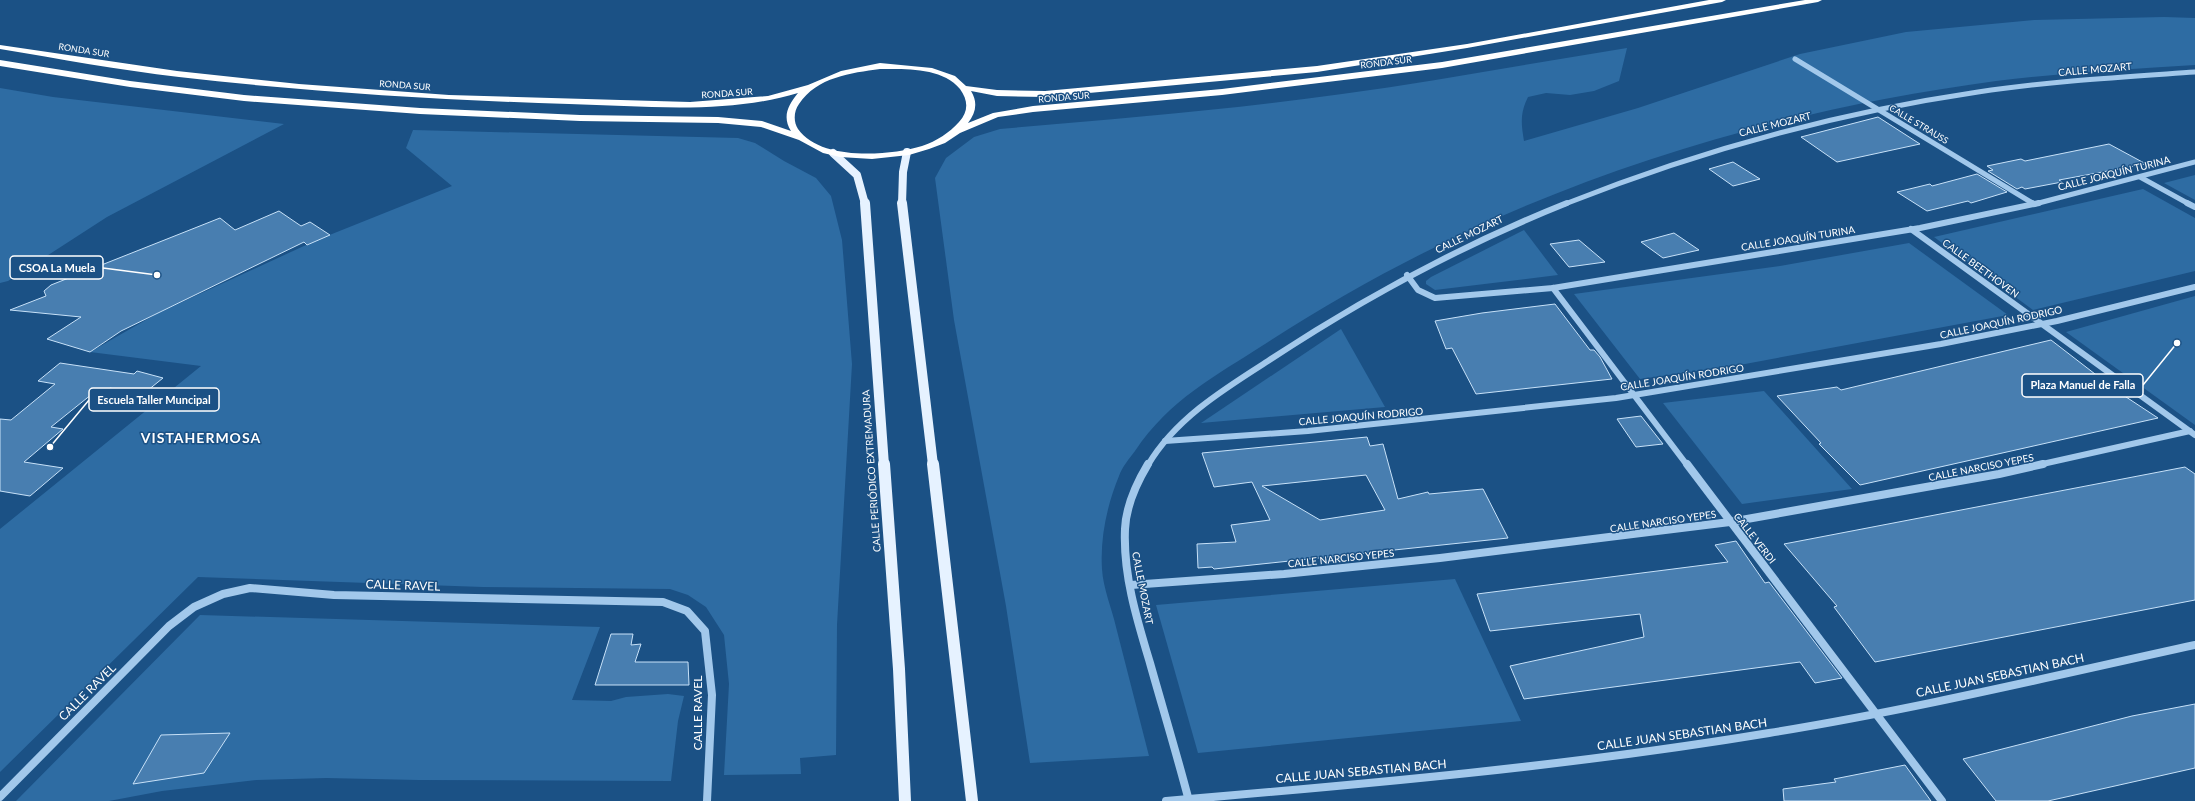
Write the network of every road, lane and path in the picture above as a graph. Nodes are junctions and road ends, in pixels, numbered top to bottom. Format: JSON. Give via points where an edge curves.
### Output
{"nodes":[{"id":1,"x":1722,"y":0,"type":"edge"},
{"id":2,"x":1818,"y":0,"type":"edge"},
{"id":3,"x":0,"y":47,"type":"edge"},
{"id":4,"x":1795,"y":59,"type":"dead end"},
{"id":5,"x":0,"y":63,"type":"edge"},
{"id":6,"x":2195,"y":72,"type":"edge"},
{"id":7,"x":809,"y":88,"type":"junction"},
{"id":8,"x":965,"y":88,"type":"junction"},
{"id":9,"x":1878,"y":110,"type":"junction"},
{"id":10,"x":956,"y":131,"type":"junction"},
{"id":11,"x":801,"y":138,"type":"junction"},
{"id":12,"x":907,"y":152,"type":"junction"},
{"id":13,"x":833,"y":153,"type":"junction"},
{"id":14,"x":2195,"y":162,"type":"edge"},
{"id":15,"x":2140,"y":177,"type":"junction"},
{"id":16,"x":2034,"y":204,"type":"junction"},
{"id":17,"x":2195,"y":207,"type":"edge"},
{"id":18,"x":1911,"y":229,"type":"junction"},
{"id":19,"x":1407,"y":275,"type":"junction"},
{"id":20,"x":2195,"y":287,"type":"edge"},
{"id":21,"x":1552,"y":288,"type":"junction"},
{"id":22,"x":2041,"y":324,"type":"junction"},
{"id":23,"x":1633,"y":395,"type":"junction"},
{"id":24,"x":2193,"y":433,"type":"edge"},
{"id":25,"x":1165,"y":442,"type":"junction"},
{"id":26,"x":1730,"y":522,"type":"junction"},
{"id":27,"x":1131,"y":585,"type":"junction"},
{"id":28,"x":2195,"y":645,"type":"edge"},
{"id":29,"x":1876,"y":713,"type":"junction"},
{"id":30,"x":0,"y":797,"type":"edge"},
{"id":31,"x":1189,"y":800,"type":"edge"},
{"id":32,"x":707,"y":801,"type":"edge"},
{"id":33,"x":905,"y":801,"type":"edge"},
{"id":34,"x":972,"y":801,"type":"edge"},
{"id":35,"x":1166,"y":801,"type":"edge"},
{"id":36,"x":1942,"y":801,"type":"edge"}],
"edges":[{"from":1,"to":8,"type":"highway","name":"RONDA SUR","via":[[1467,46],[1317,69],[1045,94],[998,93]]},
{"from":2,"to":10,"type":"highway","name":"RONDA SUR","via":[[1442,65],[1222,92],[1033,109],[996,115]]},
{"from":3,"to":7,"type":"highway","name":"RONDA SUR","via":[[177,74],[299,87],[450,98],[690,105],[769,99]]},
{"from":4,"to":9,"type":"street","name":"CALLE STRAUSS"},
{"from":5,"to":11,"type":"highway","via":[[130,84],[244,98],[428,112],[718,120],[762,124]]},
{"from":6,"to":9,"type":"street","name":"CALLE MOZART","via":[[2035,85]]},
{"from":7,"to":8,"type":"highway","via":[[830,77],[854,70],[880,66],[907,66],[931,70],[951,78]]},
{"from":7,"to":11,"type":"highway","via":[[796,99],[790,112],[791,126]]},
{"from":8,"to":10,"type":"highway","via":[[970,98],[971,109],[966,120]]},
{"from":9,"to":16,"type":"street","name":"CALLE STRAUSS"},
{"from":9,"to":19,"type":"street","name":"CALLE MOZART","via":[[1773,134],[1647,172],[1531,216]]},
{"from":10,"to":12,"type":"highway","via":[[943,140]]},
{"from":11,"to":13,"type":"highway"},
{"from":12,"to":13,"type":"highway","via":[[876,156]]},
{"from":12,"to":34,"type":"main road","via":[[902,201]]},
{"from":13,"to":33,"type":"main road","name":"CALLE PERIÓDICO EXTREMADURA","via":[[850,165],[862,180],[865,206],[898,661]]},
{"from":14,"to":15,"type":"street","name":"CALLE JOAQUÍN TURINA"},
{"from":15,"to":16,"type":"street","name":"CALLE JOAQUÍN TURINA"},
{"from":15,"to":17,"type":"street"},
{"from":16,"to":18,"type":"street","name":"CALLE JOAQUÍN TURINA"},
{"from":18,"to":21,"type":"street","name":"CALLE JOAQUÍN TURINA"},
{"from":18,"to":22,"type":"street","name":"CALLE BEETHOVEN"},
{"from":19,"to":21,"type":"street","name":"CALLE JOAQUÍN TURINA","via":[[1412,285],[1420,292],[1435,298]]},
{"from":19,"to":25,"type":"street","name":"CALLE MOZART","via":[[1335,317],[1215,395]]},
{"from":20,"to":22,"type":"street","name":"CALLE JOAQUÍN RODRIGO"},
{"from":21,"to":23,"type":"street","name":"CALLE VERDI"},
{"from":22,"to":23,"type":"street","name":"CALLE JOAQUÍN RODRIGO","via":[[1832,364]]},
{"from":22,"to":24,"type":"street","name":"CALLE BEETHOVEN"},
{"from":23,"to":25,"type":"street","name":"CALLE JOAQUÍN RODRIGO","via":[[1436,419]]},
{"from":23,"to":26,"type":"street","name":"CALLE VERDI"},
{"from":24,"to":26,"type":"street","name":"CALLE NARCISO YEPES","via":[[2000,474]]},
{"from":25,"to":27,"type":"street","name":"CALLE MOZART","via":[[1142,471],[1127,512],[1124,555]]},
{"from":26,"to":27,"type":"street","name":"CALLE NARCISO YEPES","via":[[1440,558],[1284,574]]},
{"from":26,"to":29,"type":"street","name":"CALLE VERDI"},
{"from":27,"to":31,"type":"street","name":"CALLE MOZART","via":[[1143,638]]},
{"from":28,"to":29,"type":"street","name":"CALLE JUAN SEBASTIAN BACH"},
{"from":29,"to":31,"type":"street","name":"CALLE JUAN SEBASTIAN BACH","via":[[1771,733],[1563,763]]},
{"from":29,"to":36,"type":"street","name":"CALLE VERDI"},
{"from":30,"to":32,"type":"street","name":"CALLE RAVEL","via":[[169,626],[194,607],[223,594],[250,588],[342,595],[663,602],[688,611],[705,631],[710,674],[712,695]]},
{"from":31,"to":35,"type":"street","name":"CALLE JUAN SEBASTIAN BACH"}]}
